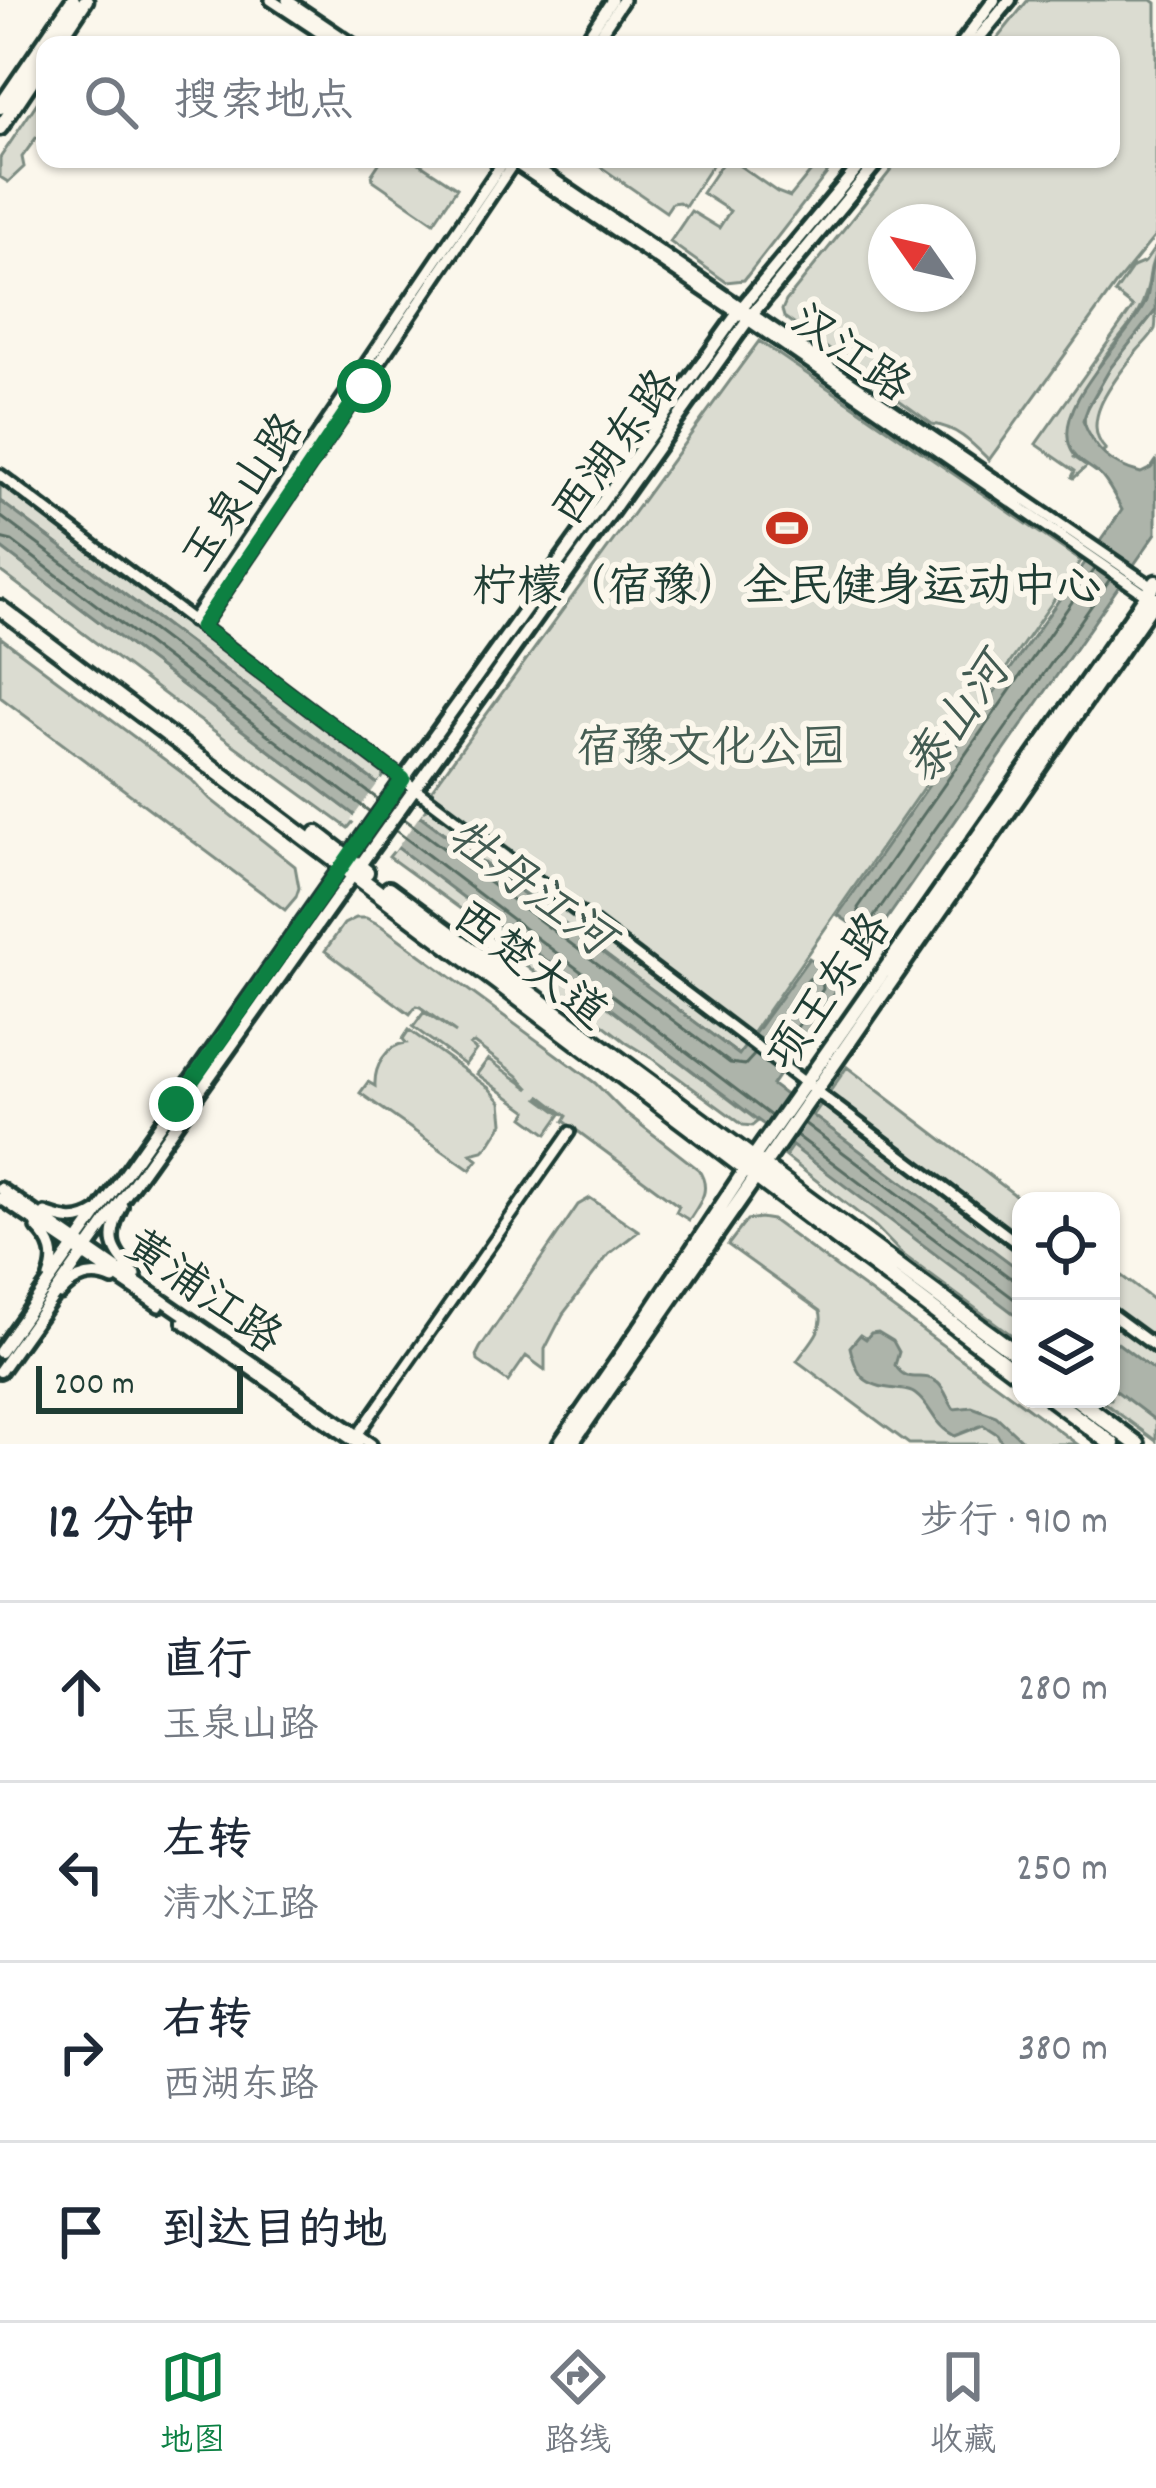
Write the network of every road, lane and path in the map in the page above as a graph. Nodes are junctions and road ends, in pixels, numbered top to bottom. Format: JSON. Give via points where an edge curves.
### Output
{"nodes":[{"id":1,"x":73,"y":0,"type":"edge"},
{"id":2,"x":86,"y":0,"type":"edge"},
{"id":3,"x":272,"y":0,"type":"edge"},
{"id":4,"x":287,"y":0,"type":"edge"},
{"id":5,"x":612,"y":0,"type":"edge"},
{"id":6,"x":623,"y":0,"type":"edge"},
{"id":7,"x":994,"y":0,"type":"edge"},
{"id":8,"x":1010,"y":0,"type":"edge"},
{"id":9,"x":48,"y":36,"type":"edge"},
{"id":10,"x":62,"y":36,"type":"edge"},
{"id":11,"x":326,"y":36,"type":"edge"},
{"id":12,"x":341,"y":36,"type":"edge"},
{"id":13,"x":588,"y":36,"type":"edge"},
{"id":14,"x":599,"y":36,"type":"edge"},
{"id":15,"x":968,"y":36,"type":"edge"},
{"id":16,"x":981,"y":36,"type":"edge"},
{"id":17,"x":36,"y":54,"type":"edge"},
{"id":18,"x":36,"y":74,"type":"edge"},
{"id":19,"x":0,"y":107,"type":"edge"},
{"id":20,"x":0,"y":128,"type":"edge"},
{"id":21,"x":508,"y":168,"type":"edge"},
{"id":22,"x":525,"y":168,"type":"edge"},
{"id":23,"x":859,"y":168,"type":"edge"},
{"id":24,"x":872,"y":168,"type":"edge"},
{"id":25,"x":746,"y":313,"type":"junction"},
{"id":26,"x":0,"y":475,"type":"edge"},
{"id":27,"x":1154,"y":592,"type":"edge"},
{"id":28,"x":0,"y":596,"type":"edge"},
{"id":29,"x":0,"y":608,"type":"edge"},
{"id":30,"x":197,"y":624,"type":"junction"},
{"id":31,"x":405,"y":788,"type":"junction"},
{"id":32,"x":351,"y":866,"type":"junction"},
{"id":33,"x":806,"y":1092,"type":"junction"},
{"id":34,"x":570,"y":1132,"type":"dead end"},
{"id":35,"x":759,"y":1160,"type":"junction"},
{"id":36,"x":128,"y":1183,"type":"junction"},
{"id":37,"x":0,"y":1188,"type":"edge"},
{"id":38,"x":0,"y":1198,"type":"edge"},
{"id":39,"x":22,"y":1208,"type":"junction"},
{"id":40,"x":1012,"y":1240,"type":"edge"},
{"id":41,"x":82,"y":1248,"type":"junction"},
{"id":42,"x":155,"y":1299,"type":"junction"},
{"id":43,"x":1120,"y":1320,"type":"edge"},
{"id":44,"x":28,"y":1322,"type":"junction"},
{"id":45,"x":1156,"y":1347,"type":"edge"},
{"id":46,"x":1012,"y":1350,"type":"edge"},
{"id":47,"x":0,"y":1352,"type":"edge"},
{"id":48,"x":1012,"y":1369,"type":"edge"},
{"id":49,"x":0,"y":1371,"type":"edge"},
{"id":50,"x":1064,"y":1408,"type":"edge"},
{"id":51,"x":1089,"y":1408,"type":"edge"},
{"id":52,"x":356,"y":1440,"type":"edge"},
{"id":53,"x":371,"y":1444,"type":"edge"},
{"id":54,"x":560,"y":1444,"type":"edge"},
{"id":55,"x":571,"y":1444,"type":"edge"},
{"id":56,"x":1112,"y":1444,"type":"edge"},
{"id":57,"x":1137,"y":1444,"type":"edge"}],
"edges":[{"from":1,"to":9,"type":"main road"},
{"from":2,"to":10,"type":"main road"},
{"from":3,"to":11,"type":"street"},
{"from":4,"to":12,"type":"street"},
{"from":5,"to":13,"type":"street"},
{"from":6,"to":14,"type":"street"},
{"from":7,"to":15,"type":"main road"},
{"from":8,"to":16,"type":"main road"},
{"from":17,"to":19,"type":"main road"},
{"from":18,"to":20,"type":"main road"},
{"from":21,"to":30,"type":"street","name":"玉泉山路"},
{"from":22,"to":25,"type":"street","name":"汉江路"},
{"from":23,"to":25,"type":"main road","name":"西湖东路"},
{"from":24,"to":25,"type":"main road","name":"西湖东路"},
{"from":25,"to":27,"type":"street","name":"汉江路"},
{"from":25,"to":31,"type":"main road","name":"西湖东路"},
{"from":26,"to":30,"type":"street"},
{"from":27,"to":33,"type":"main road","name":"项王东路"},
{"from":28,"to":32,"type":"highway","name":"西楚大道"},
{"from":29,"to":32,"type":"highway","name":"西楚大道"},
{"from":30,"to":31,"type":"street"},
{"from":31,"to":32,"type":"main road","name":"西湖东路","via":[[363,836]]},
{"from":31,"to":32,"type":"main road","name":"西湖东路","via":[[375,845]]},
{"from":31,"to":33,"type":"street","via":[[788,1069]]},
{"from":32,"to":35,"type":"highway","name":"西楚大道"},
{"from":32,"to":36,"type":"main road","name":"西湖东路"},
{"from":33,"to":35,"type":"main road","name":"项王东路"},
{"from":33,"to":40,"type":"street"},
{"from":34,"to":52,"type":"street"},
{"from":35,"to":46,"type":"highway","name":"西楚大道"},
{"from":35,"to":48,"type":"highway","name":"西楚大道"},
{"from":35,"to":54,"type":"main road","name":"项王东路"},
{"from":35,"to":55,"type":"main road","name":"项王东路"},
{"from":36,"to":39,"type":"street","via":[[75,1221]]},
{"from":36,"to":41,"type":"main road","name":"西湖东路"},
{"from":36,"to":42,"type":"street","via":[[112,1241]]},
{"from":37,"to":39,"type":"street","name":"黄浦江路"},
{"from":38,"to":39,"type":"street","name":"黄浦江路"},
{"from":39,"to":41,"type":"street","name":"黄浦江路"},
{"from":39,"to":44,"type":"street","via":[[54,1257]]},
{"from":41,"to":42,"type":"street","name":"黄浦江路"},
{"from":41,"to":44,"type":"main road","name":"西湖东路"},
{"from":42,"to":44,"type":"street","via":[[92,1274],[68,1284]]},
{"from":42,"to":52,"type":"street","name":"黄浦江路"},
{"from":43,"to":45,"type":"street"},
{"from":44,"to":47,"type":"main road","name":"西湖东路"},
{"from":44,"to":49,"type":"main road","name":"西湖东路"},
{"from":50,"to":56,"type":"highway"},
{"from":51,"to":57,"type":"highway"},
{"from":52,"to":53,"type":"street","name":"黄浦江路"}]}
